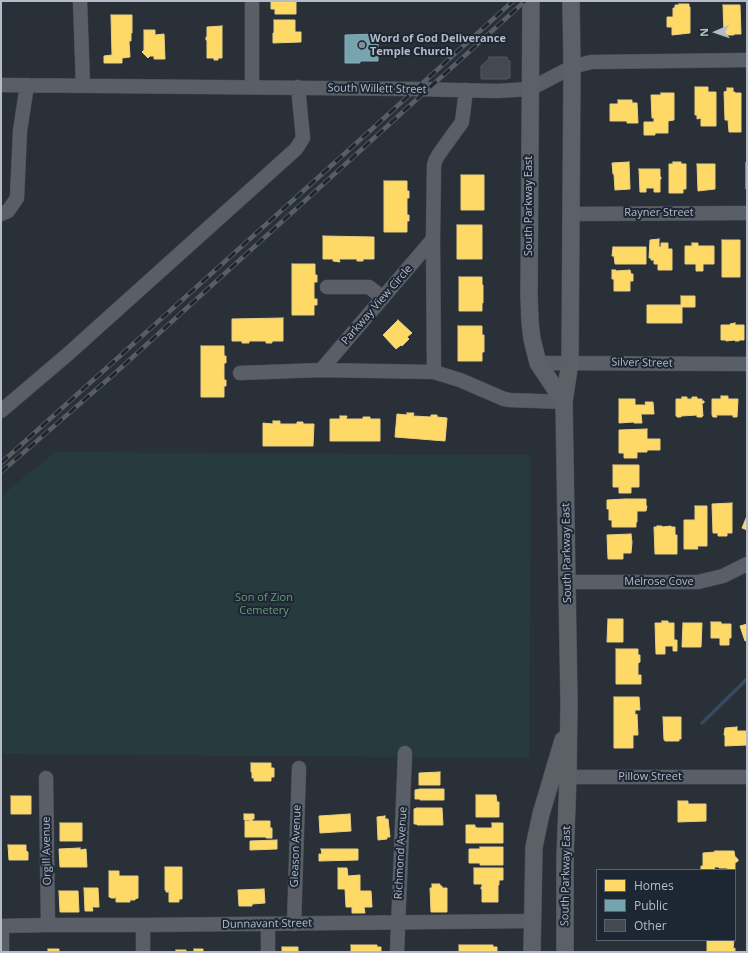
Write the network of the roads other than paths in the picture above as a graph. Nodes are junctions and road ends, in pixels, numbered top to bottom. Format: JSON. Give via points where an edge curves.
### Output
{"nodes":[{"id":1,"x":80,"y":1,"type":"edge"},
{"id":2,"x":252,"y":1,"type":"edge"},
{"id":3,"x":530,"y":1,"type":"edge"},
{"id":4,"x":571,"y":1,"type":"edge"},
{"id":5,"x":747,"y":60,"type":"edge"},
{"id":6,"x":572,"y":67,"type":"junction"},
{"id":7,"x":1,"y":85,"type":"edge"},
{"id":8,"x":27,"y":85,"type":"junction"},
{"id":9,"x":83,"y":85,"type":"junction"},
{"id":10,"x":252,"y":87,"type":"junction"},
{"id":11,"x":298,"y":87,"type":"junction"},
{"id":12,"x":530,"y":89,"type":"junction"},
{"id":13,"x":466,"y":90,"type":"junction"},
{"id":14,"x":747,"y":212,"type":"edge"},
{"id":15,"x":1,"y":214,"type":"edge"},
{"id":16,"x":571,"y":214,"type":"junction"},
{"id":17,"x":433,"y":239,"type":"junction"},
{"id":18,"x":327,"y":287,"type":"dead end"},
{"id":19,"x":383,"y":298,"type":"junction"},
{"id":20,"x":570,"y":362,"type":"junction"},
{"id":21,"x":538,"y":363,"type":"junction"},
{"id":22,"x":747,"y":364,"type":"edge"},
{"id":23,"x":321,"y":370,"type":"junction"},
{"id":24,"x":434,"y":372,"type":"junction"},
{"id":25,"x":240,"y":373,"type":"dead end"},
{"id":26,"x":564,"y":402,"type":"junction"},
{"id":27,"x":1,"y":411,"type":"edge"},
{"id":28,"x":747,"y":564,"type":"edge"},
{"id":29,"x":567,"y":582,"type":"junction"},
{"id":30,"x":405,"y":753,"type":"dead end"},
{"id":31,"x":299,"y":768,"type":"dead end"},
{"id":32,"x":560,"y":777,"type":"junction"},
{"id":33,"x":747,"y":777,"type":"edge"},
{"id":34,"x":46,"y":778,"type":"dead end"},
{"id":35,"x":532,"y":921,"type":"junction"},
{"id":36,"x":397,"y":922,"type":"junction"},
{"id":37,"x":268,"y":924,"type":"junction"},
{"id":38,"x":294,"y":924,"type":"junction"},
{"id":39,"x":48,"y":925,"type":"junction"},
{"id":40,"x":143,"y":925,"type":"junction"},
{"id":41,"x":1,"y":926,"type":"edge"},
{"id":42,"x":2,"y":952,"type":"edge"},
{"id":43,"x":143,"y":952,"type":"edge"},
{"id":44,"x":268,"y":952,"type":"edge"},
{"id":45,"x":396,"y":952,"type":"edge"},
{"id":46,"x":532,"y":952,"type":"edge"},
{"id":47,"x":565,"y":952,"type":"edge"}],
"edges":[{"from":1,"to":9,"type":"street"},
{"from":2,"to":10,"type":"street"},
{"from":3,"to":12,"type":"main road","name":"South Parkway East"},
{"from":4,"to":6,"type":"main road","name":"South Parkway East"},
{"from":5,"to":6,"type":"street","name":"South Willett Street","via":[[591,62]]},
{"from":6,"to":12,"type":"street","name":"South Willett Street"},
{"from":6,"to":16,"type":"main road","name":"South Parkway East"},
{"from":7,"to":8,"type":"street","name":"South Willett Street"},
{"from":8,"to":9,"type":"street","name":"South Willett Street"},
{"from":8,"to":15,"type":"street","via":[[20,131],[17,198],[8,211]]},
{"from":9,"to":10,"type":"street","name":"South Willett Street"},
{"from":10,"to":11,"type":"street","name":"South Willett Street"},
{"from":11,"to":13,"type":"street","name":"South Willett Street"},
{"from":11,"to":27,"type":"street","via":[[303,138],[296,149]]},
{"from":12,"to":13,"type":"street","name":"South Willett Street"},
{"from":12,"to":21,"type":"main road","name":"South Parkway East","via":[[529,295],[532,339]]},
{"from":13,"to":17,"type":"street","via":[[462,122],[434,165]]},
{"from":14,"to":16,"type":"street","name":"Rayner Street"},
{"from":16,"to":20,"type":"main road","name":"South Parkway East"},
{"from":17,"to":19,"type":"street","name":"Parkway View Circle"},
{"from":17,"to":24,"type":"street"},
{"from":18,"to":19,"type":"street","via":[[369,287]]},
{"from":19,"to":23,"type":"street","name":"Parkway View Circle"},
{"from":20,"to":21,"type":"street","name":"Silver Street"},
{"from":20,"to":22,"type":"street","name":"Silver Street"},
{"from":20,"to":26,"type":"main road","name":"South Parkway East"},
{"from":21,"to":26,"type":"main road","name":"South Parkway East"},
{"from":23,"to":24,"type":"street"},
{"from":23,"to":25,"type":"street"},
{"from":24,"to":26,"type":"street","via":[[504,399]]},
{"from":26,"to":29,"type":"main road","name":"South Parkway East"},
{"from":28,"to":29,"type":"street","name":"Melrose Cove","via":[[723,576],[698,582]]},
{"from":29,"to":32,"type":"main road","name":"South Parkway East","via":[[569,703]]},
{"from":30,"to":36,"type":"street","name":"Richmond Avenue"},
{"from":31,"to":38,"type":"street","name":"Gleason Avenue"},
{"from":32,"to":33,"type":"street","name":"Pillow Street"},
{"from":32,"to":35,"type":"main road","name":"South Parkway East","via":[[541,814],[534,847]]},
{"from":32,"to":47,"type":"main road","name":"South Parkway East","via":[[565,859]]},
{"from":34,"to":39,"type":"street","name":"Orgill Avenue"},
{"from":35,"to":36,"type":"street","name":"Dunnavant Street"},
{"from":35,"to":46,"type":"main road","name":"South Parkway East"},
{"from":36,"to":38,"type":"street","name":"Dunnavant Street"},
{"from":36,"to":45,"type":"street","name":"Richmond Avenue"},
{"from":37,"to":38,"type":"street","name":"Dunnavant Street"},
{"from":37,"to":40,"type":"street","name":"Dunnavant Street"},
{"from":37,"to":44,"type":"street"},
{"from":39,"to":40,"type":"street","name":"Dunnavant Street"},
{"from":39,"to":41,"type":"street","name":"Dunnavant Street"},
{"from":40,"to":43,"type":"street"},
{"from":41,"to":42,"type":"street"}]}
